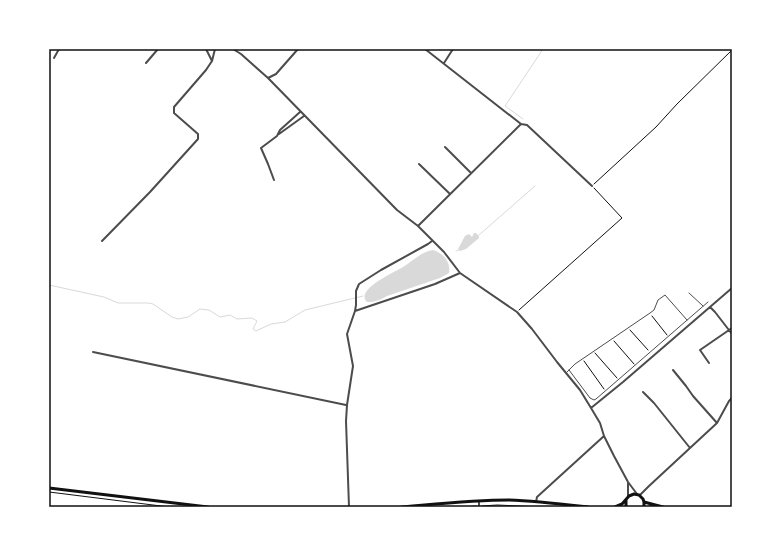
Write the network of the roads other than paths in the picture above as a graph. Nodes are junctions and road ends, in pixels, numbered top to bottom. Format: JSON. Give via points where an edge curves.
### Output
{"nodes":[{"id":1,"x":59,"y":49,"type":"edge"},
{"id":2,"x":158,"y":49,"type":"edge"},
{"id":3,"x":206,"y":49,"type":"edge"},
{"id":4,"x":216,"y":49,"type":"edge"},
{"id":5,"x":233,"y":49,"type":"edge"},
{"id":6,"x":298,"y":49,"type":"edge"},
{"id":7,"x":425,"y":49,"type":"edge"},
{"id":8,"x":453,"y":49,"type":"edge"},
{"id":9,"x":54,"y":58,"type":"dead end"},
{"id":10,"x":212,"y":61,"type":"junction"},
{"id":11,"x":146,"y":63,"type":"dead end"},
{"id":12,"x":444,"y":63,"type":"junction"},
{"id":13,"x":268,"y":78,"type":"junction"},
{"id":14,"x":300,"y":112,"type":"junction"},
{"id":15,"x":304,"y":116,"type":"junction"},
{"id":16,"x":521,"y":124,"type":"junction"},
{"id":17,"x":276,"y":136,"type":"junction"},
{"id":18,"x":445,"y":147,"type":"dead end"},
{"id":19,"x":419,"y":164,"type":"dead end"},
{"id":20,"x":471,"y":173,"type":"junction"},
{"id":21,"x":274,"y":180,"type":"dead end"},
{"id":22,"x":592,"y":186,"type":"road end"},
{"id":23,"x":450,"y":194,"type":"junction"},
{"id":24,"x":418,"y":226,"type":"junction"},
{"id":25,"x":432,"y":241,"type":"junction"},
{"id":26,"x":102,"y":242,"type":"dead end"},
{"id":27,"x":460,"y":272,"type":"junction"},
{"id":28,"x":732,"y":288,"type":"edge"},
{"id":29,"x":689,"y":293,"type":"dead end"},
{"id":30,"x":708,"y":302,"type":"dead end"},
{"id":31,"x":703,"y":307,"type":"junction"},
{"id":32,"x":710,"y":307,"type":"junction"},
{"id":33,"x":355,"y":312,"type":"junction"},
{"id":34,"x":688,"y":320,"type":"junction"},
{"id":35,"x":732,"y":328,"type":"edge"},
{"id":36,"x":729,"y":330,"type":"junction"},
{"id":37,"x":732,"y":334,"type":"edge"},
{"id":38,"x":93,"y":352,"type":"dead end"},
{"id":39,"x":709,"y":362,"type":"dead end"},
{"id":40,"x":569,"y":370,"type":"junction"},
{"id":41,"x":673,"y":370,"type":"dead end"},
{"id":42,"x":566,"y":372,"type":"junction"},
{"id":43,"x":643,"y":392,"type":"dead end"},
{"id":44,"x":732,"y":398,"type":"edge"},
{"id":45,"x":347,"y":405,"type":"junction"},
{"id":46,"x":591,"y":408,"type":"junction"},
{"id":47,"x":717,"y":423,"type":"junction"},
{"id":48,"x":604,"y":436,"type":"junction"},
{"id":49,"x":690,"y":448,"type":"junction"},
{"id":50,"x":628,"y":482,"type":"junction"},
{"id":51,"x":49,"y":488,"type":"edge"},
{"id":52,"x":638,"y":495,"type":"junction"},
{"id":53,"x":627,"y":499,"type":"junction"},
{"id":54,"x":479,"y":501,"type":"junction"},
{"id":55,"x":536,"y":502,"type":"junction"},
{"id":56,"x":644,"y":502,"type":"junction"},
{"id":57,"x":661,"y":506,"type":"edge"},
{"id":58,"x":208,"y":507,"type":"edge"},
{"id":59,"x":349,"y":507,"type":"edge"},
{"id":60,"x":402,"y":507,"type":"edge"},
{"id":61,"x":478,"y":507,"type":"edge"},
{"id":62,"x":588,"y":507,"type":"edge"},
{"id":63,"x":615,"y":507,"type":"edge"},
{"id":64,"x":626,"y":507,"type":"edge"},
{"id":65,"x":644,"y":507,"type":"edge"},
{"id":66,"x":649,"y":507,"type":"edge"}],
"edges":[{"from":1,"to":9,"type":"street"},
{"from":2,"to":11,"type":"street"},
{"from":3,"to":10,"type":"street"},
{"from":4,"to":10,"type":"street"},
{"from":5,"to":13,"type":"street"},
{"from":6,"to":13,"type":"street","via":[[276,74]]},
{"from":7,"to":12,"type":"street"},
{"from":8,"to":12,"type":"street"},
{"from":10,"to":26,"type":"street","via":[[174,107],[174,113],[198,134],[198,139]]},
{"from":12,"to":16,"type":"street"},
{"from":13,"to":14,"type":"street"},
{"from":14,"to":15,"type":"street"},
{"from":14,"to":17,"type":"street"},
{"from":15,"to":17,"type":"street"},
{"from":15,"to":24,"type":"street","via":[[397,210]]},
{"from":16,"to":20,"type":"street"},
{"from":16,"to":22,"type":"street","via":[[527,125]]},
{"from":17,"to":21,"type":"street","via":[[261,148]]},
{"from":18,"to":20,"type":"street"},
{"from":19,"to":23,"type":"street"},
{"from":20,"to":23,"type":"street"},
{"from":23,"to":24,"type":"street"},
{"from":24,"to":25,"type":"street"},
{"from":25,"to":27,"type":"street"},
{"from":25,"to":33,"type":"street","via":[[359,284]]},
{"from":27,"to":33,"type":"street","via":[[435,284]]},
{"from":27,"to":42,"type":"street","via":[[517,312]]},
{"from":28,"to":32,"type":"street"},
{"from":29,"to":31,"type":"lane"},
{"from":30,"to":31,"type":"lane"},
{"from":31,"to":34,"type":"lane"},
{"from":32,"to":36,"type":"street"},
{"from":32,"to":46,"type":"street"},
{"from":33,"to":45,"type":"street","via":[[347,334],[353,366]]},
{"from":34,"to":40,"type":"lane","via":[[665,295],[658,300],[654,310],[582,358]]},
{"from":34,"to":40,"type":"lane","via":[[594,400]]},
{"from":35,"to":36,"type":"street"},
{"from":36,"to":37,"type":"street"},
{"from":36,"to":39,"type":"street","via":[[700,350]]},
{"from":38,"to":45,"type":"street"},
{"from":40,"to":42,"type":"lane"},
{"from":41,"to":47,"type":"street"},
{"from":42,"to":46,"type":"street"},
{"from":43,"to":49,"type":"street"},
{"from":44,"to":47,"type":"street"},
{"from":45,"to":59,"type":"street"},
{"from":46,"to":48,"type":"street"},
{"from":47,"to":49,"type":"street"},
{"from":48,"to":50,"type":"street"},
{"from":48,"to":55,"type":"street","via":[[537,497]]},
{"from":49,"to":52,"type":"street"},
{"from":50,"to":52,"type":"street"},
{"from":50,"to":53,"type":"street"},
{"from":51,"to":58,"type":"main road"},
{"from":52,"to":53,"type":"main road","via":[[632,495]]},
{"from":52,"to":56,"type":"main road"},
{"from":53,"to":63,"type":"main road"},
{"from":53,"to":64,"type":"main road"},
{"from":54,"to":55,"type":"main road"},
{"from":54,"to":60,"type":"main road"},
{"from":54,"to":61,"type":"street"},
{"from":55,"to":62,"type":"main road"},
{"from":56,"to":57,"type":"main road"},
{"from":56,"to":65,"type":"main road"},
{"from":57,"to":66,"type":"main road"}]}
